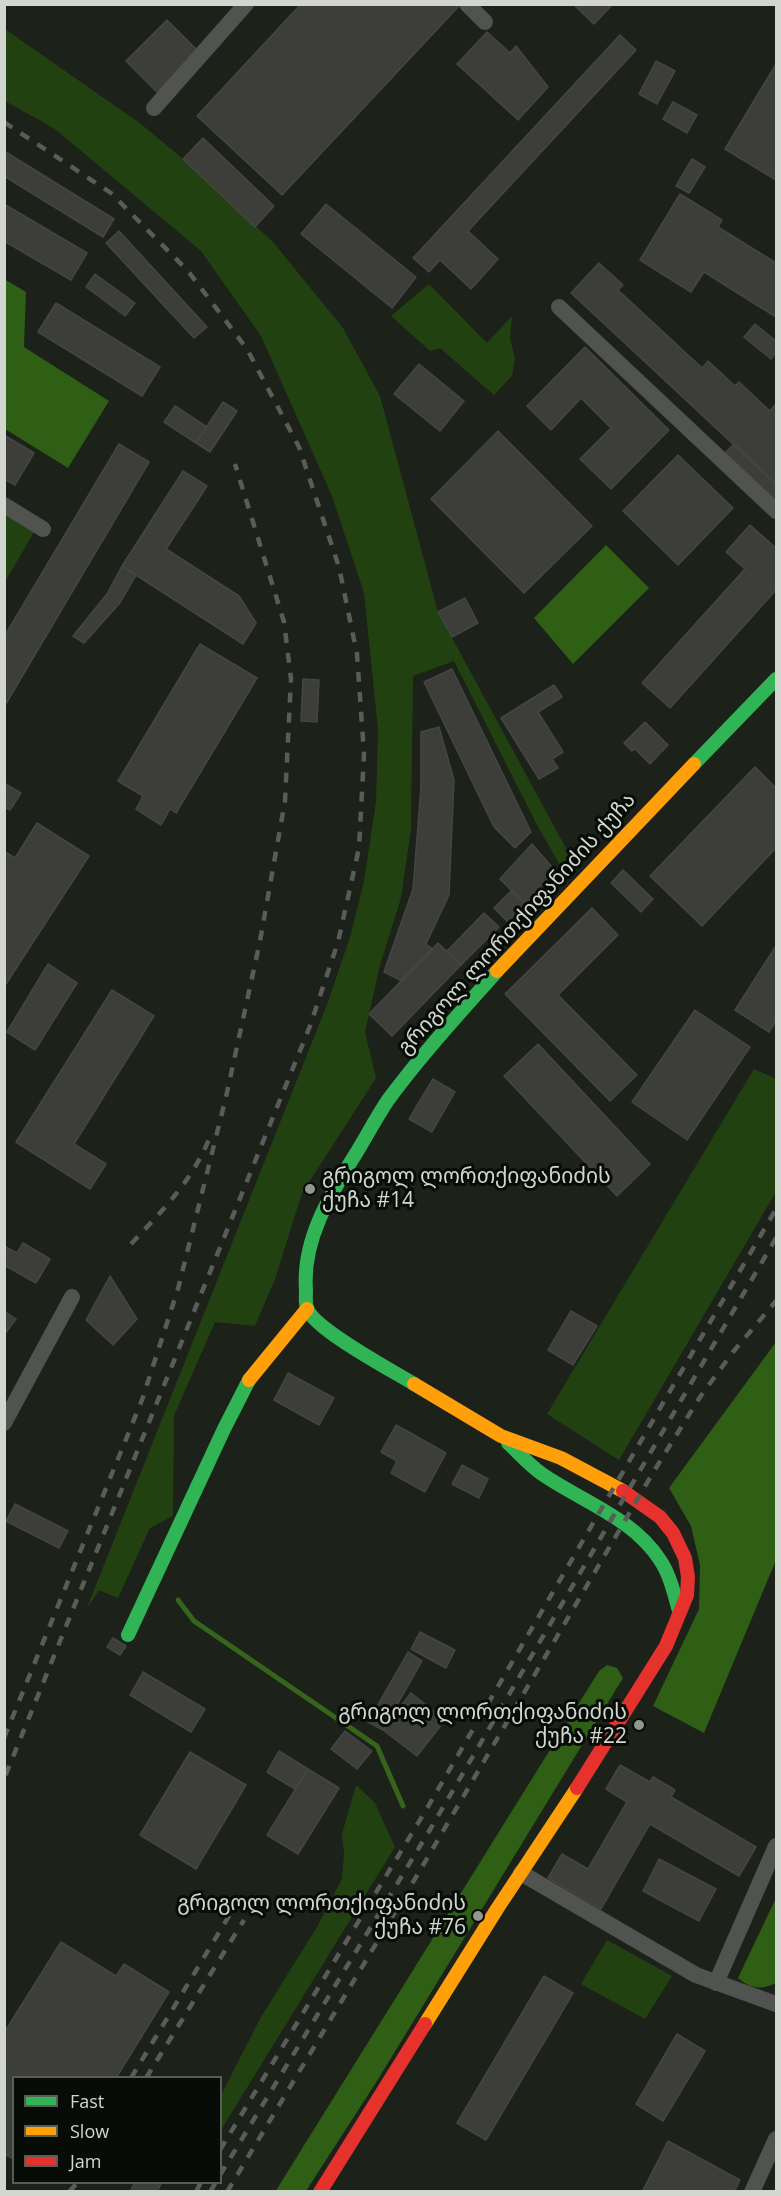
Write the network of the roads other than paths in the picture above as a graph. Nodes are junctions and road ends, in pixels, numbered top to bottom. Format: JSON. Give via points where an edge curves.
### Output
{"nodes":[{"id":1,"x":246,"y":4,"type":"edge"},
{"id":2,"x":467,"y":4,"type":"edge"},
{"id":3,"x":485,"y":22,"type":"dead end"},
{"id":4,"x":154,"y":108,"type":"dead end"},
{"id":5,"x":559,"y":307,"type":"dead end"},
{"id":6,"x":4,"y":505,"type":"edge"},
{"id":7,"x":777,"y":511,"type":"edge"},
{"id":8,"x":44,"y":529,"type":"dead end"},
{"id":9,"x":777,"y":679,"type":"edge"},
{"id":10,"x":72,"y":1297,"type":"dead end"},
{"id":11,"x":307,"y":1309,"type":"junction"},
{"id":12,"x":4,"y":1423,"type":"edge"},
{"id":13,"x":501,"y":1436,"type":"junction"},
{"id":14,"x":680,"y":1616,"type":"junction"},
{"id":15,"x":128,"y":1635,"type":"dead end"},
{"id":16,"x":777,"y":1846,"type":"edge"},
{"id":17,"x":521,"y":1873,"type":"junction"},
{"id":18,"x":716,"y":1983,"type":"junction"},
{"id":19,"x":777,"y":2004,"type":"edge"},
{"id":20,"x":777,"y":2139,"type":"edge"},
{"id":21,"x":320,"y":2192,"type":"edge"},
{"id":22,"x":752,"y":2192,"type":"edge"}],
"edges":[{"from":1,"to":4,"type":"street"},
{"from":2,"to":3,"type":"street"},
{"from":5,"to":7,"type":"street"},
{"from":6,"to":8,"type":"street"},
{"from":9,"to":11,"type":"street","name":"გრიგოლ ლორთქიფანიძის ქუჩა","via":[[519,946],[411,1070],[329,1196],[307,1262]]},
{"from":10,"to":12,"type":"street"},
{"from":11,"to":13,"type":"street","via":[[315,1321],[334,1335]]},
{"from":11,"to":15,"type":"street","via":[[252,1374]]},
{"from":13,"to":14,"type":"street","via":[[541,1473],[628,1525],[644,1539],[664,1564]]},
{"from":13,"to":14,"type":"street","via":[[561,1458],[607,1481],[660,1517],[674,1533],[685,1558],[687,1595]]},
{"from":14,"to":17,"type":"street","via":[[666,1646]]},
{"from":16,"to":18,"type":"street"},
{"from":17,"to":18,"type":"street"},
{"from":17,"to":21,"type":"street"},
{"from":18,"to":19,"type":"street"},
{"from":20,"to":22,"type":"street"}]}
